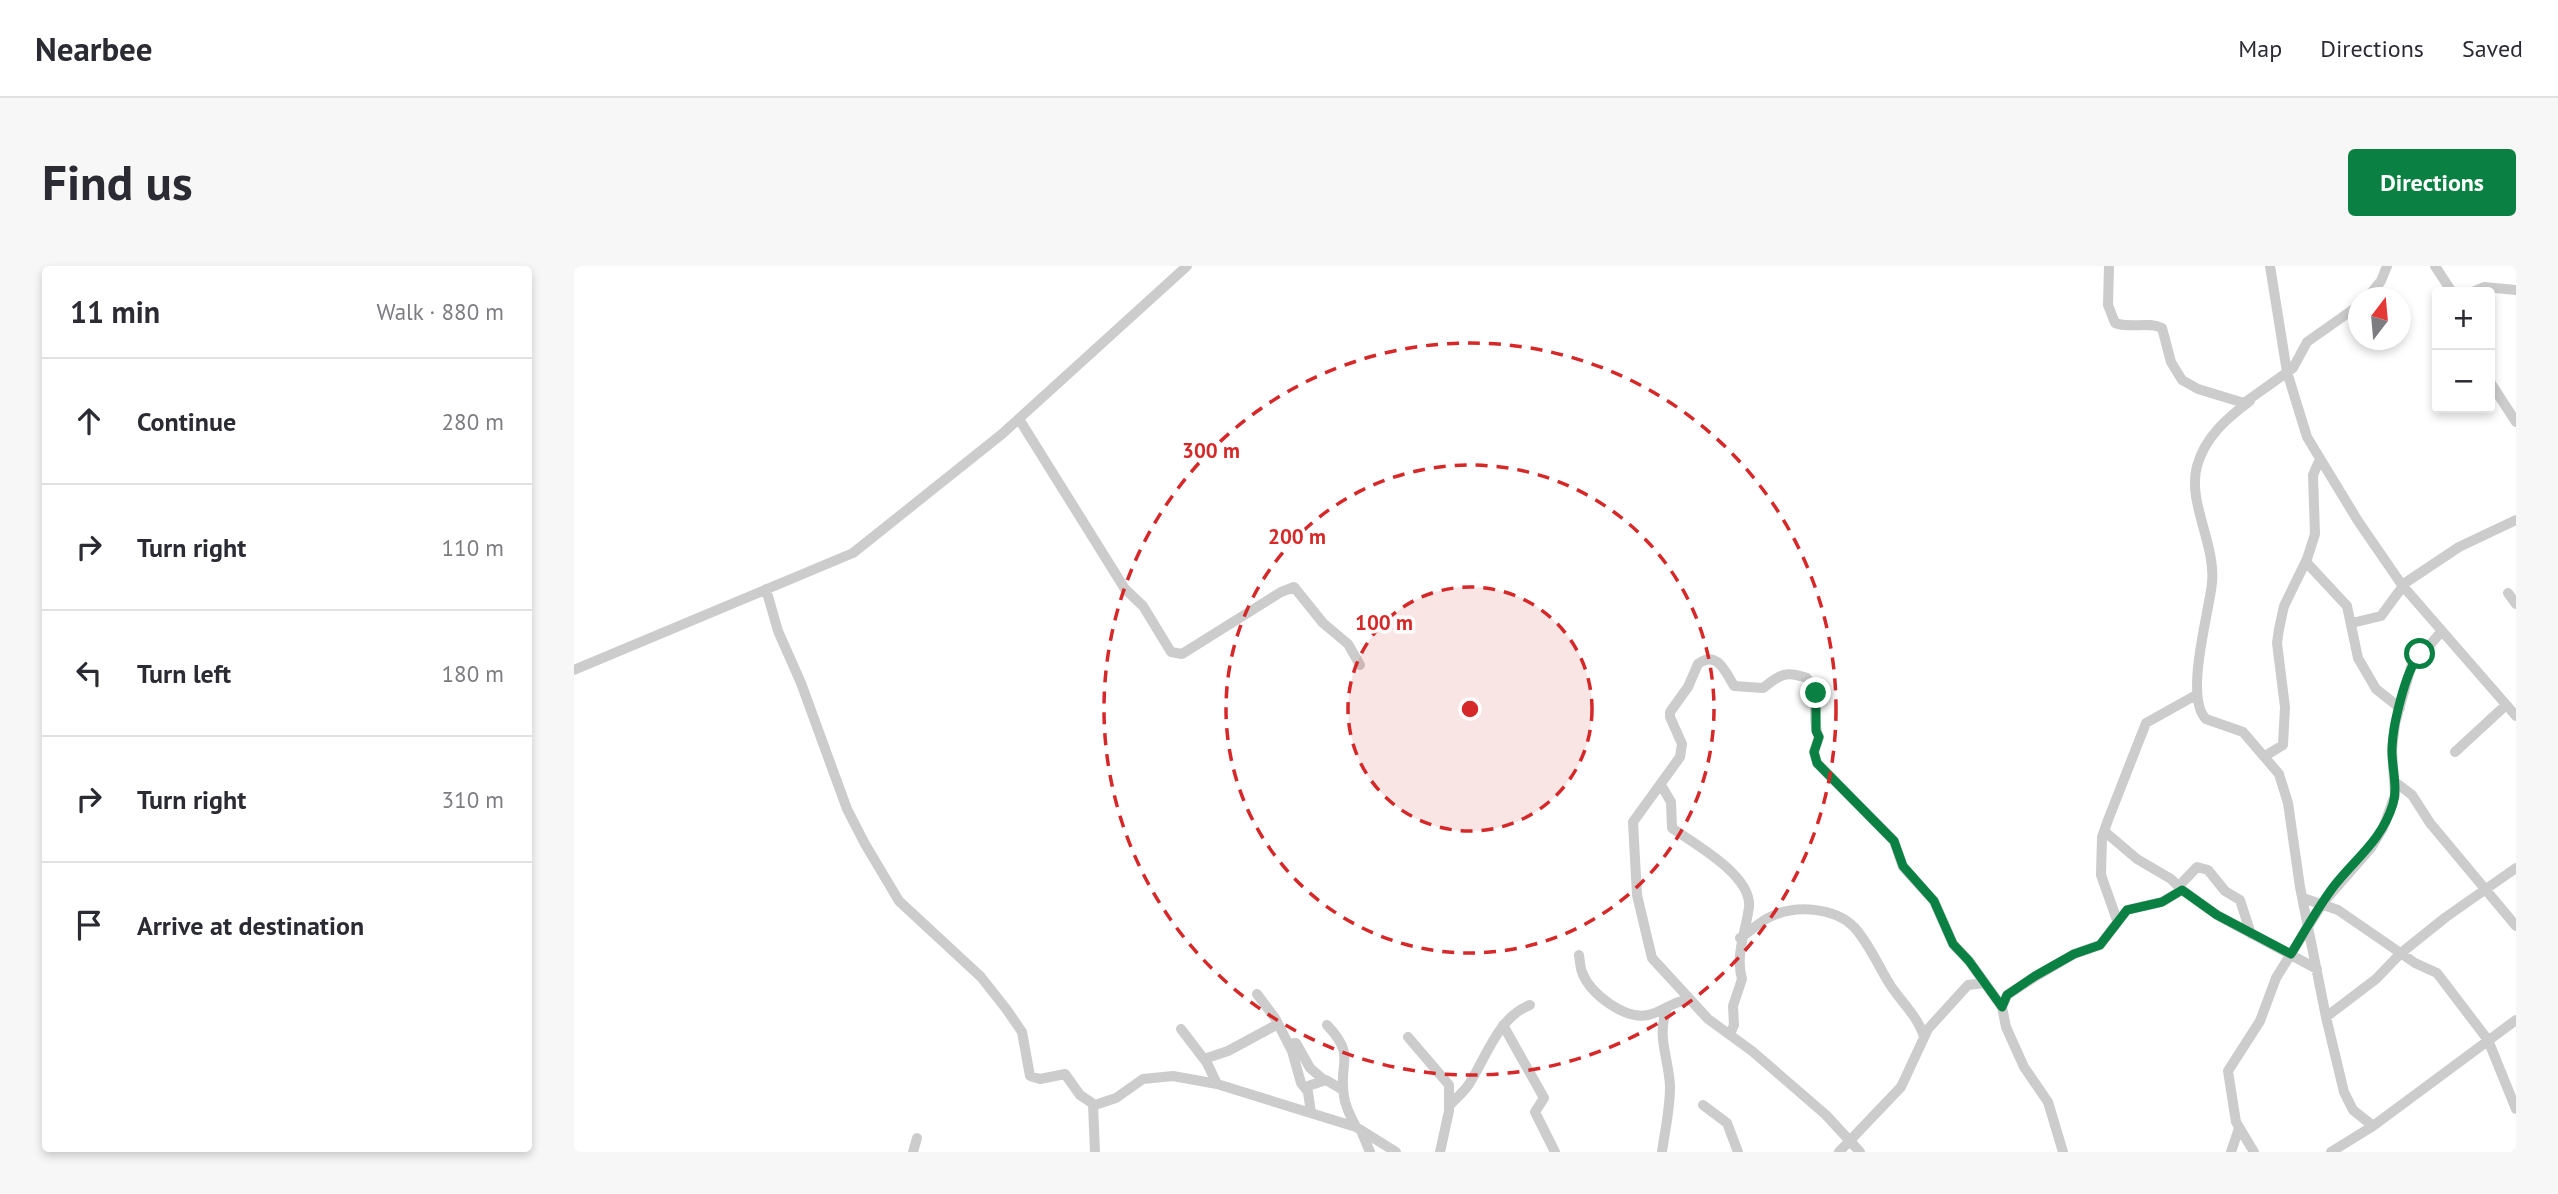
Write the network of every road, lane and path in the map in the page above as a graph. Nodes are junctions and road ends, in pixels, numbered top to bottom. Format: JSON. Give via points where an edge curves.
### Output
{"nodes":[{"id":1,"x":1187,"y":266,"type":"edge"},
{"id":2,"x":2109,"y":266,"type":"edge"},
{"id":3,"x":2270,"y":266,"type":"edge"},
{"id":4,"x":2387,"y":266,"type":"edge"},
{"id":5,"x":2435,"y":266,"type":"edge"},
{"id":6,"x":2376,"y":287,"type":"edge"},
{"id":7,"x":2449,"y":287,"type":"edge"},
{"id":8,"x":2495,"y":288,"type":"edge"},
{"id":9,"x":2516,"y":290,"type":"edge"},
{"id":10,"x":2348,"y":313,"type":"edge"},
{"id":11,"x":2287,"y":372,"type":"junction"},
{"id":12,"x":2495,"y":390,"type":"edge"},
{"id":13,"x":2250,"y":401,"type":"junction"},
{"id":14,"x":1019,"y":419,"type":"junction"},
{"id":15,"x":2516,"y":422,"type":"edge"},
{"id":16,"x":2320,"y":459,"type":"junction"},
{"id":17,"x":2516,"y":520,"type":"edge"},
{"id":18,"x":2306,"y":562,"type":"junction"},
{"id":19,"x":2403,"y":586,"type":"junction"},
{"id":20,"x":766,"y":589,"type":"junction"},
{"id":21,"x":2508,"y":593,"type":"dead end"},
{"id":22,"x":2516,"y":604,"type":"edge"},
{"id":23,"x":2352,"y":623,"type":"junction"},
{"id":24,"x":2441,"y":632,"type":"junction"},
{"id":25,"x":1360,"y":665,"type":"dead end"},
{"id":26,"x":574,"y":670,"type":"edge"},
{"id":27,"x":2196,"y":695,"type":"junction"},
{"id":28,"x":2506,"y":705,"type":"junction"},
{"id":29,"x":2400,"y":708,"type":"junction"},
{"id":30,"x":2516,"y":716,"type":"edge"},
{"id":31,"x":2455,"y":752,"type":"dead end"},
{"id":32,"x":2265,"y":756,"type":"junction"},
{"id":33,"x":2395,"y":782,"type":"junction"},
{"id":34,"x":1661,"y":785,"type":"junction"},
{"id":35,"x":2104,"y":831,"type":"junction"},
{"id":36,"x":2516,"y":868,"type":"edge"},
{"id":37,"x":2181,"y":888,"type":"junction"},
{"id":38,"x":2487,"y":890,"type":"junction"},
{"id":39,"x":2302,"y":898,"type":"junction"},
{"id":40,"x":2322,"y":904,"type":"junction"},
{"id":41,"x":2117,"y":920,"type":"junction"},
{"id":42,"x":2516,"y":926,"type":"edge"},
{"id":43,"x":2308,"y":927,"type":"junction"},
{"id":44,"x":2251,"y":934,"type":"junction"},
{"id":45,"x":1740,"y":938,"type":"junction"},
{"id":46,"x":2401,"y":953,"type":"junction"},
{"id":47,"x":2291,"y":954,"type":"junction"},
{"id":48,"x":1579,"y":956,"type":"dead end"},
{"id":49,"x":2317,"y":969,"type":"junction"},
{"id":50,"x":1986,"y":983,"type":"junction"},
{"id":51,"x":1256,"y":994,"type":"dead end"},
{"id":52,"x":1689,"y":1000,"type":"junction"},
{"id":53,"x":1530,"y":1005,"type":"dead end"},
{"id":54,"x":2002,"y":1007,"type":"junction"},
{"id":55,"x":1667,"y":1008,"type":"junction"},
{"id":56,"x":2326,"y":1017,"type":"junction"},
{"id":57,"x":2516,"y":1020,"type":"edge"},
{"id":58,"x":1278,"y":1024,"type":"junction"},
{"id":59,"x":1327,"y":1025,"type":"dead end"},
{"id":60,"x":1503,"y":1025,"type":"junction"},
{"id":61,"x":1181,"y":1029,"type":"dead end"},
{"id":62,"x":1730,"y":1034,"type":"junction"},
{"id":63,"x":1408,"y":1037,"type":"dead end"},
{"id":64,"x":1924,"y":1037,"type":"junction"},
{"id":65,"x":2488,"y":1040,"type":"junction"},
{"id":66,"x":1288,"y":1044,"type":"junction"},
{"id":67,"x":1204,"y":1059,"type":"junction"},
{"id":68,"x":1324,"y":1080,"type":"junction"},
{"id":69,"x":1217,"y":1084,"type":"junction"},
{"id":70,"x":1305,"y":1087,"type":"junction"},
{"id":71,"x":1343,"y":1090,"type":"junction"},
{"id":72,"x":1093,"y":1105,"type":"junction"},
{"id":73,"x":1450,"y":1105,"type":"junction"},
{"id":74,"x":1703,"y":1105,"type":"dead end"},
{"id":75,"x":2516,"y":1109,"type":"edge"},
{"id":76,"x":1311,"y":1113,"type":"junction"},
{"id":77,"x":2373,"y":1126,"type":"junction"},
{"id":78,"x":2239,"y":1128,"type":"junction"},
{"id":79,"x":1359,"y":1129,"type":"junction"},
{"id":80,"x":917,"y":1138,"type":"dead end"},
{"id":81,"x":1852,"y":1142,"type":"junction"},
{"id":82,"x":913,"y":1152,"type":"edge"},
{"id":83,"x":1094,"y":1152,"type":"edge"},
{"id":84,"x":1370,"y":1152,"type":"edge"},
{"id":85,"x":1396,"y":1152,"type":"edge"},
{"id":86,"x":1440,"y":1152,"type":"edge"},
{"id":87,"x":1555,"y":1152,"type":"edge"},
{"id":88,"x":1662,"y":1152,"type":"edge"},
{"id":89,"x":1738,"y":1152,"type":"edge"},
{"id":90,"x":1839,"y":1152,"type":"edge"},
{"id":91,"x":1860,"y":1152,"type":"edge"},
{"id":92,"x":2063,"y":1152,"type":"edge"},
{"id":93,"x":2231,"y":1152,"type":"edge"},
{"id":94,"x":2254,"y":1152,"type":"edge"},
{"id":95,"x":2332,"y":1152,"type":"edge"}],
"edges":[{"from":1,"to":14,"type":"street"},
{"from":2,"to":13,"type":"street","via":[[2108,306],[2115,323],[2123,327],[2157,325],[2182,380],[2236,402]]},
{"from":3,"to":11,"type":"street"},
{"from":4,"to":6,"type":"street"},
{"from":5,"to":7,"type":"street"},
{"from":8,"to":9,"type":"street"},
{"from":10,"to":11,"type":"street","via":[[2307,342]]},
{"from":11,"to":13,"type":"street"},
{"from":11,"to":16,"type":"street","via":[[2296,407]]},
{"from":12,"to":15,"type":"street"},
{"from":13,"to":27,"type":"street","via":[[2219,426],[2197,465],[2196,494],[2213,573]]},
{"from":14,"to":20,"type":"street","via":[[853,553]]},
{"from":14,"to":25,"type":"street","via":[[1125,589],[1143,606],[1171,652],[1179,655],[1294,587],[1323,623],[1349,645]]},
{"from":16,"to":18,"type":"street","via":[[2313,475],[2315,534]]},
{"from":16,"to":19,"type":"street"},
{"from":17,"to":19,"type":"street","via":[[2479,536]]},
{"from":18,"to":23,"type":"street","via":[[2344,602]]},
{"from":18,"to":32,"type":"street","via":[[2284,606],[2277,643],[2285,707],[2283,745]]},
{"from":19,"to":23,"type":"street","via":[[2381,616]]},
{"from":19,"to":24,"type":"street"},
{"from":20,"to":26,"type":"street"},
{"from":20,"to":72,"type":"street","via":[[847,809],[899,901],[994,991],[1022,1032],[1030,1076],[1040,1079],[1065,1074]]},
{"from":21,"to":22,"type":"street"},
{"from":23,"to":29,"type":"street","via":[[2357,657],[2368,678],[2384,698]]},
{"from":24,"to":28,"type":"street"},
{"from":24,"to":29,"type":"street","via":[[2413,662]]},
{"from":27,"to":32,"type":"street","via":[[2206,719],[2243,732]]},
{"from":27,"to":35,"type":"street","via":[[2146,723]]},
{"from":28,"to":30,"type":"street"},
{"from":28,"to":31,"type":"street"},
{"from":29,"to":33,"type":"street","via":[[2392,750]]},
{"from":32,"to":39,"type":"street","via":[[2279,774],[2288,803]]},
{"from":33,"to":38,"type":"street","via":[[2412,795]]},
{"from":33,"to":40,"type":"street","via":[[2392,807],[2376,841]]},
{"from":34,"to":45,"type":"street","via":[[1671,802],[1672,828],[1721,863],[1748,896]]},
{"from":34,"to":50,"type":"street","via":[[1682,751],[1670,712],[1702,660],[1718,662],[1738,688],[1763,688],[1786,674],[1807,678],[1816,693],[1817,763],[1887,833],[1903,866],[1934,901],[1953,944]]},
{"from":34,"to":52,"type":"street","via":[[1633,822],[1637,895],[1652,958]]},
{"from":35,"to":37,"type":"street"},
{"from":35,"to":41,"type":"street","via":[[2101,875]]},
{"from":36,"to":38,"type":"street"},
{"from":37,"to":41,"type":"street","via":[[2162,902],[2127,910]]},
{"from":37,"to":44,"type":"street"},
{"from":37,"to":44,"type":"street","via":[[2197,867],[2208,870],[2225,891],[2240,900]]},
{"from":38,"to":42,"type":"street"},
{"from":38,"to":46,"type":"street"},
{"from":39,"to":40,"type":"street"},
{"from":39,"to":43,"type":"street"},
{"from":40,"to":43,"type":"street"},
{"from":40,"to":46,"type":"street","via":[[2339,910]]},
{"from":41,"to":54,"type":"street","via":[[2100,945],[2035,976],[2007,995]]},
{"from":43,"to":47,"type":"street"},
{"from":43,"to":49,"type":"street"},
{"from":44,"to":47,"type":"street"},
{"from":45,"to":62,"type":"street","via":[[1743,950],[1737,968],[1742,979]]},
{"from":45,"to":64,"type":"street","via":[[1776,914],[1802,909],[1848,922]]},
{"from":46,"to":56,"type":"street","via":[[2376,979]]},
{"from":46,"to":65,"type":"street","via":[[2437,973]]},
{"from":47,"to":49,"type":"street"},
{"from":47,"to":78,"type":"street","via":[[2273,983],[2260,1021],[2228,1071]]},
{"from":48,"to":55,"type":"street","via":[[1583,974],[1614,1006],[1635,1017]]},
{"from":49,"to":56,"type":"street"},
{"from":50,"to":54,"type":"street"},
{"from":50,"to":64,"type":"street","via":[[1965,988]]},
{"from":51,"to":58,"type":"street"},
{"from":52,"to":55,"type":"street","via":[[1676,1001]]},
{"from":52,"to":62,"type":"street"},
{"from":53,"to":60,"type":"street","via":[[1514,1012]]},
{"from":54,"to":92,"type":"street","via":[[2024,1067],[2048,1102]]},
{"from":55,"to":88,"type":"street","via":[[1661,1037],[1668,1059],[1670,1110]]},
{"from":56,"to":77,"type":"street","via":[[2348,1102]]},
{"from":57,"to":65,"type":"street"},
{"from":58,"to":66,"type":"street"},
{"from":58,"to":67,"type":"street"},
{"from":59,"to":71,"type":"street","via":[[1342,1041]]},
{"from":60,"to":73,"type":"street","via":[[1470,1083]]},
{"from":60,"to":87,"type":"street","via":[[1544,1098],[1535,1112]]},
{"from":61,"to":67,"type":"street"},
{"from":62,"to":81,"type":"street"},
{"from":63,"to":73,"type":"street","via":[[1447,1079]]},
{"from":64,"to":81,"type":"street","via":[[1901,1087]]},
{"from":65,"to":75,"type":"street"},
{"from":65,"to":77,"type":"street"},
{"from":66,"to":68,"type":"street","via":[[1296,1043],[1310,1068]]},
{"from":66,"to":70,"type":"street"},
{"from":67,"to":69,"type":"street"},
{"from":68,"to":70,"type":"street"},
{"from":68,"to":71,"type":"street"},
{"from":69,"to":72,"type":"street","via":[[1153,1076],[1107,1103]]},
{"from":69,"to":76,"type":"street"},
{"from":70,"to":76,"type":"street"},
{"from":71,"to":79,"type":"street","via":[[1346,1107]]},
{"from":72,"to":83,"type":"street"},
{"from":73,"to":86,"type":"street"},
{"from":74,"to":89,"type":"street","via":[[1727,1123]]},
{"from":76,"to":79,"type":"street"},
{"from":77,"to":95,"type":"street"},
{"from":78,"to":93,"type":"street"},
{"from":78,"to":94,"type":"street"},
{"from":79,"to":84,"type":"street"},
{"from":79,"to":85,"type":"street"},
{"from":80,"to":82,"type":"street"},
{"from":81,"to":90,"type":"street"},
{"from":81,"to":91,"type":"street"}]}
